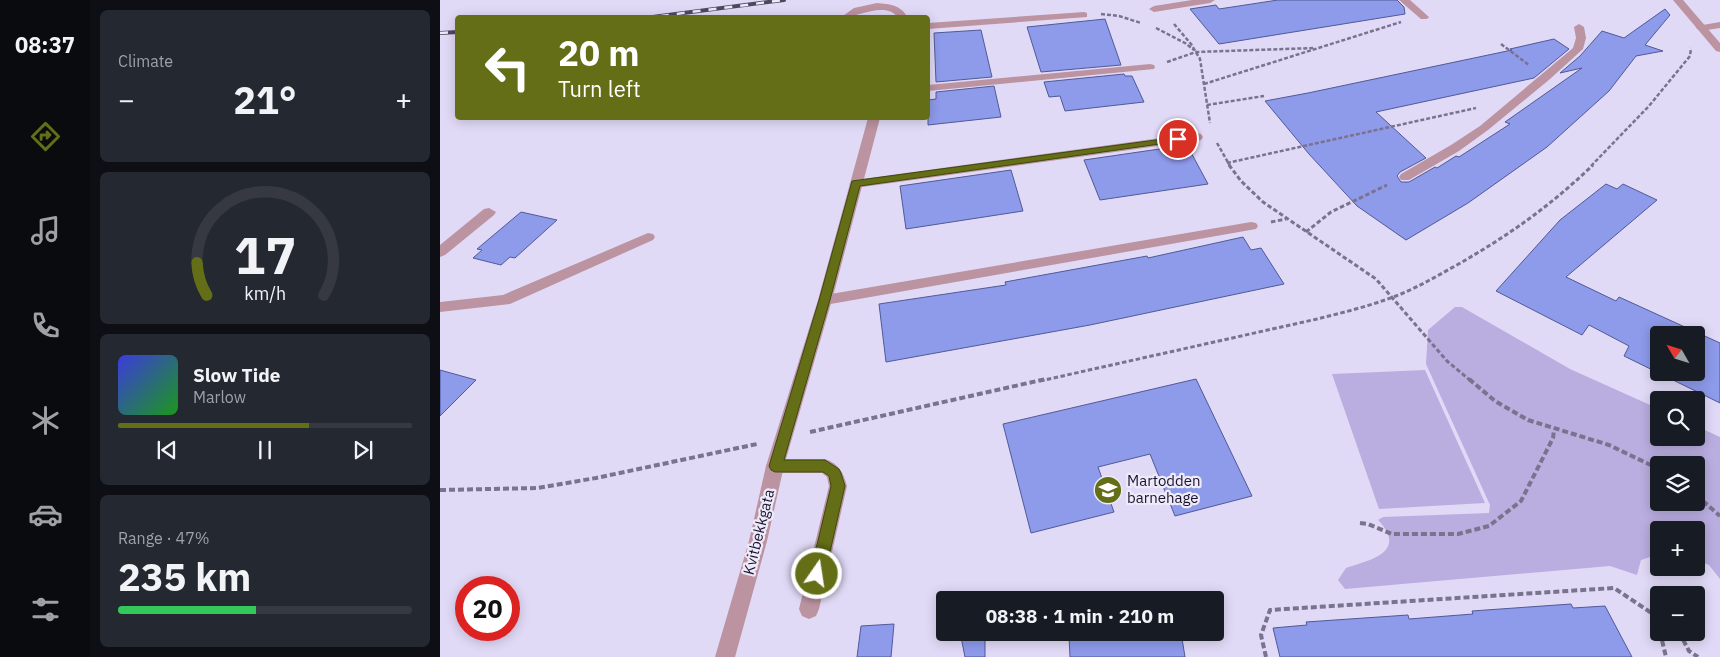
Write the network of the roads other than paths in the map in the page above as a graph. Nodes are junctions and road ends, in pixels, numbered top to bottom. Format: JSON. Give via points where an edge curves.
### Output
{"nodes":[{"id":1,"x":1210,"y":0,"type":"edge"},
{"id":2,"x":1404,"y":0,"type":"edge"},
{"id":3,"x":1678,"y":0,"type":"edge"},
{"id":4,"x":1154,"y":10,"type":"road end"},
{"id":5,"x":848,"y":15,"type":"edge"},
{"id":6,"x":902,"y":15,"type":"edge"},
{"id":7,"x":1084,"y":15,"type":"road end"},
{"id":8,"x":1424,"y":17,"type":"road end"},
{"id":9,"x":1720,"y":25,"type":"edge"},
{"id":10,"x":930,"y":26,"type":"edge"},
{"id":11,"x":1579,"y":27,"type":"dead end"},
{"id":12,"x":1701,"y":28,"type":"junction"},
{"id":13,"x":1720,"y":49,"type":"edge"},
{"id":14,"x":1150,"y":67,"type":"road end"},
{"id":15,"x":930,"y":88,"type":"edge"},
{"id":16,"x":873,"y":120,"type":"edge"},
{"id":17,"x":1197,"y":137,"type":"dead end"},
{"id":18,"x":1405,"y":176,"type":"road end"},
{"id":19,"x":855,"y":184,"type":"junction"},
{"id":20,"x":489,"y":212,"type":"dead end"},
{"id":21,"x":1251,"y":226,"type":"dead end"},
{"id":22,"x":648,"y":237,"type":"dead end"},
{"id":23,"x":440,"y":252,"type":"edge"},
{"id":24,"x":825,"y":300,"type":"junction"},
{"id":25,"x":440,"y":307,"type":"edge"},
{"id":26,"x":775,"y":466,"type":"junction"},
{"id":27,"x":809,"y":609,"type":"dead end"},
{"id":28,"x":725,"y":657,"type":"edge"}],
"edges":[{"from":1,"to":4,"type":"street"},
{"from":2,"to":8,"type":"street"},
{"from":3,"to":12,"type":"street"},
{"from":5,"to":6,"type":"street","via":[[852,11],[878,5],[898,9]]},
{"from":7,"to":10,"type":"street"},
{"from":9,"to":12,"type":"street"},
{"from":11,"to":18,"type":"street","via":[[1578,49],[1546,77],[1484,128]]},
{"from":12,"to":13,"type":"street"},
{"from":14,"to":15,"type":"street"},
{"from":16,"to":19,"type":"street","name":"Kvitbekkgata"},
{"from":17,"to":19,"type":"street"},
{"from":19,"to":24,"type":"street","name":"Kvitbekkgata"},
{"from":20,"to":23,"type":"street"},
{"from":21,"to":24,"type":"street"},
{"from":22,"to":25,"type":"street","via":[[505,300]]},
{"from":24,"to":26,"type":"street","name":"Kvitbekkgata"},
{"from":26,"to":27,"type":"street","via":[[825,466],[834,473],[838,486]]},
{"from":26,"to":28,"type":"street","name":"Kvitbekkgata","via":[[758,541]]}]}
